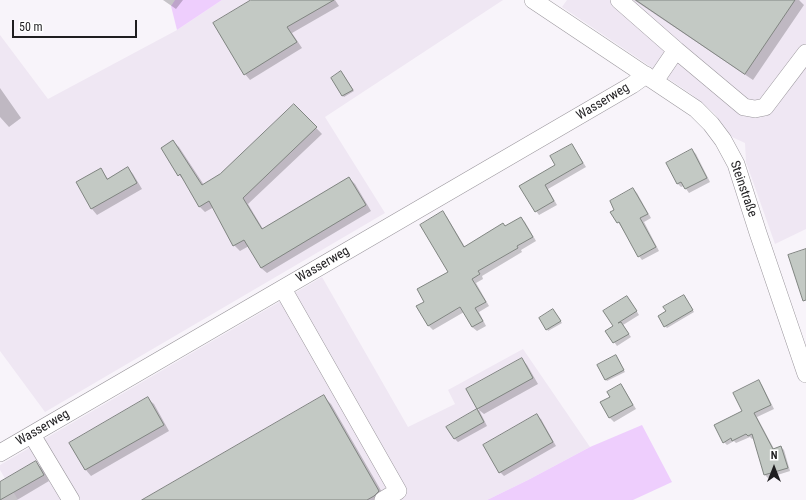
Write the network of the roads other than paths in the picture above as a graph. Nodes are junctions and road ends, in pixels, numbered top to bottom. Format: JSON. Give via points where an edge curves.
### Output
{"nodes":[{"id":1,"x":533,"y":0,"type":"edge"},
{"id":2,"x":619,"y":0,"type":"edge"},
{"id":3,"x":676,"y":50,"type":"junction"},
{"id":4,"x":806,"y":53,"type":"edge"},
{"id":5,"x":650,"y":78,"type":"junction"},
{"id":6,"x":283,"y":289,"type":"junction"},
{"id":7,"x":806,"y":374,"type":"edge"},
{"id":8,"x":32,"y":435,"type":"junction"},
{"id":9,"x":0,"y":453,"type":"edge"},
{"id":10,"x":71,"y":500,"type":"edge"},
{"id":11,"x":383,"y":500,"type":"edge"}],
"edges":[{"from":1,"to":5,"type":"street","name":"Steinstraße"},
{"from":2,"to":3,"type":"street"},
{"from":3,"to":4,"type":"street","via":[[744,107],[755,110],[765,107]]},
{"from":3,"to":5,"type":"street"},
{"from":5,"to":6,"type":"street","name":"Wasserweg","via":[[632,85]]},
{"from":5,"to":7,"type":"street","name":"Steinstraße","via":[[696,110],[724,140],[736,164]]},
{"from":6,"to":8,"type":"street","name":"Wasserweg"},
{"from":6,"to":11,"type":"street","via":[[398,491]]},
{"from":8,"to":9,"type":"street","name":"Wasserweg"},
{"from":8,"to":10,"type":"street"}]}
